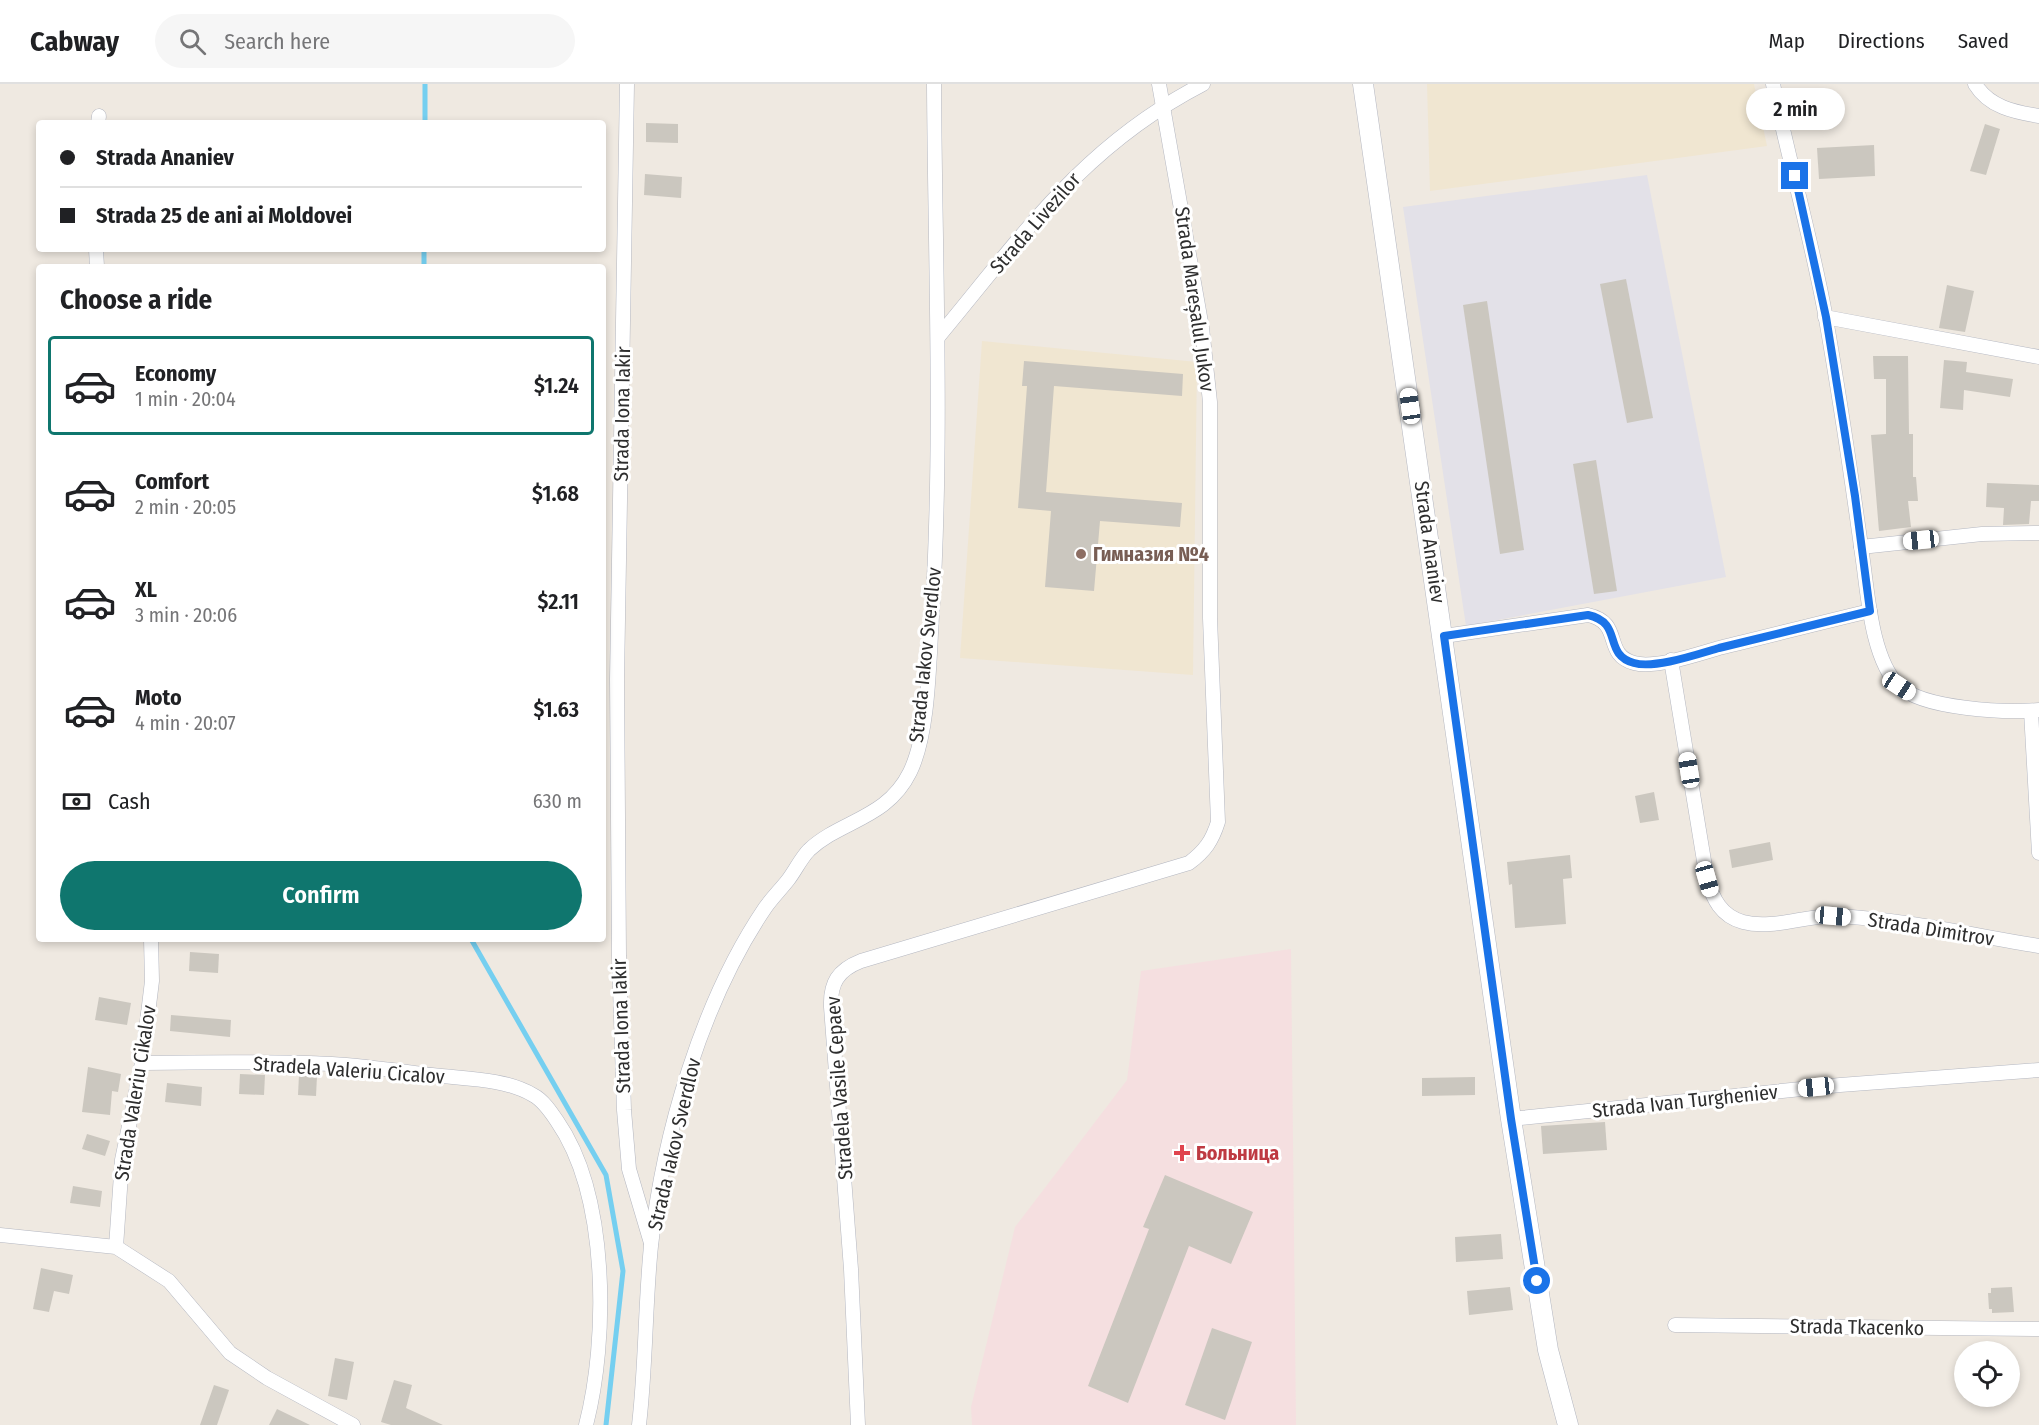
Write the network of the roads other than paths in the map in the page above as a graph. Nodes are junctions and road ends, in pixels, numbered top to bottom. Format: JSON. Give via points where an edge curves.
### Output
{"nodes":[{"id":1,"x":627,"y":84,"type":"edge"},
{"id":2,"x":934,"y":84,"type":"edge"},
{"id":3,"x":1159,"y":84,"type":"edge"},
{"id":4,"x":1203,"y":84,"type":"edge"},
{"id":5,"x":1363,"y":84,"type":"edge"},
{"id":6,"x":1773,"y":84,"type":"edge"},
{"id":7,"x":1975,"y":84,"type":"edge"},
{"id":8,"x":1164,"y":104,"type":"junction"},
{"id":9,"x":2039,"y":116,"type":"edge"},
{"id":10,"x":1826,"y":317,"type":"junction"},
{"id":11,"x":939,"y":336,"type":"junction"},
{"id":12,"x":2039,"y":357,"type":"edge"},
{"id":13,"x":2039,"y":533,"type":"edge"},
{"id":14,"x":1861,"y":547,"type":"junction"},
{"id":15,"x":1870,"y":611,"type":"junction"},
{"id":16,"x":1444,"y":636,"type":"junction"},
{"id":17,"x":1671,"y":660,"type":"junction"},
{"id":18,"x":2035,"y":710,"type":"edge"},
{"id":19,"x":1212,"y":840,"type":"joint"},
{"id":20,"x":2039,"y":853,"type":"edge"},
{"id":21,"x":151,"y":942,"type":"edge"},
{"id":22,"x":2039,"y":946,"type":"edge"},
{"id":23,"x":142,"y":1063,"type":"junction"},
{"id":24,"x":2039,"y":1070,"type":"edge"},
{"id":25,"x":1511,"y":1119,"type":"junction"},
{"id":26,"x":0,"y":1235,"type":"edge"},
{"id":27,"x":651,"y":1245,"type":"junction"},
{"id":28,"x":117,"y":1247,"type":"junction"},
{"id":29,"x":1675,"y":1325,"type":"dead end"},
{"id":30,"x":2039,"y":1329,"type":"edge"},
{"id":31,"x":353,"y":1425,"type":"edge"},
{"id":32,"x":586,"y":1425,"type":"edge"},
{"id":33,"x":639,"y":1425,"type":"edge"},
{"id":34,"x":858,"y":1425,"type":"edge"},
{"id":35,"x":1568,"y":1425,"type":"edge"}],
"edges":[{"from":1,"to":27,"type":"street","name":"Strada Iona Iakir","via":[[617,679],[619,956],[629,1168]]},
{"from":2,"to":11,"type":"street","name":"Strada Iakov Sverdlov"},
{"from":3,"to":8,"type":"street","name":"Strada Mareșalul Jukov"},
{"from":4,"to":8,"type":"street","name":"Strada Livezilor"},
{"from":5,"to":16,"type":"street","name":"Strada Ananiev"},
{"from":6,"to":10,"type":"street"},
{"from":7,"to":9,"type":"street","via":[[1992,103]]},
{"from":8,"to":11,"type":"street","name":"Strada Livezilor","via":[[1090,161],[1046,205]]},
{"from":8,"to":19,"type":"street","name":"Strada Mareșalul Jukov","via":[[1202,328],[1210,402],[1210,618],[1218,822]]},
{"from":10,"to":12,"type":"street"},
{"from":10,"to":14,"type":"street"},
{"from":11,"to":27,"type":"street","name":"Strada Iakov Sverdlov","via":[[935,567],[929,663],[915,756],[909,774],[881,808],[809,850],[742,946],[699,1040],[681,1097]]},
{"from":13,"to":14,"type":"street","via":[[1982,534]]},
{"from":14,"to":15,"type":"street"},
{"from":15,"to":17,"type":"street"},
{"from":15,"to":18,"type":"street","via":[[1888,673],[1920,700]]},
{"from":16,"to":17,"type":"street","via":[[1588,615],[1600,617],[1610,627],[1612,641],[1624,659],[1636,664]]},
{"from":16,"to":25,"type":"street","name":"Strada Ananiev"},
{"from":17,"to":22,"type":"street","name":"Strada Dimitrov","via":[[1707,879],[1720,908],[1743,922],[1757,924],[1833,916],[1897,922]]},
{"from":18,"to":20,"type":"street"},
{"from":19,"to":34,"type":"street","name":"Stradela Vasile Cepaev","via":[[1189,863],[861,961],[836,977],[830,992],[851,1269]]},
{"from":21,"to":23,"type":"street","name":"Strada Valeriu Cikalov","via":[[152,981]]},
{"from":23,"to":28,"type":"street","name":"Strada Valeriu Cikalov","via":[[122,1160]]},
{"from":23,"to":32,"type":"street","name":"Stradela Valeriu Cicalov","via":[[334,1065],[489,1081],[519,1087],[536,1096],[548,1108],[577,1155],[592,1216],[600,1289],[599,1343]]},
{"from":24,"to":25,"type":"street","name":"Strada Ivan Turgheniev","via":[[1840,1085]]},
{"from":25,"to":35,"type":"street","name":"Strada Ananiev","via":[[1548,1350]]},
{"from":26,"to":28,"type":"street"},
{"from":27,"to":33,"type":"street","name":"Strada Iakov Sverdlov"},
{"from":28,"to":31,"type":"street","via":[[169,1281],[230,1353]]},
{"from":29,"to":30,"type":"street","name":"Strada Tkacenko"}]}
